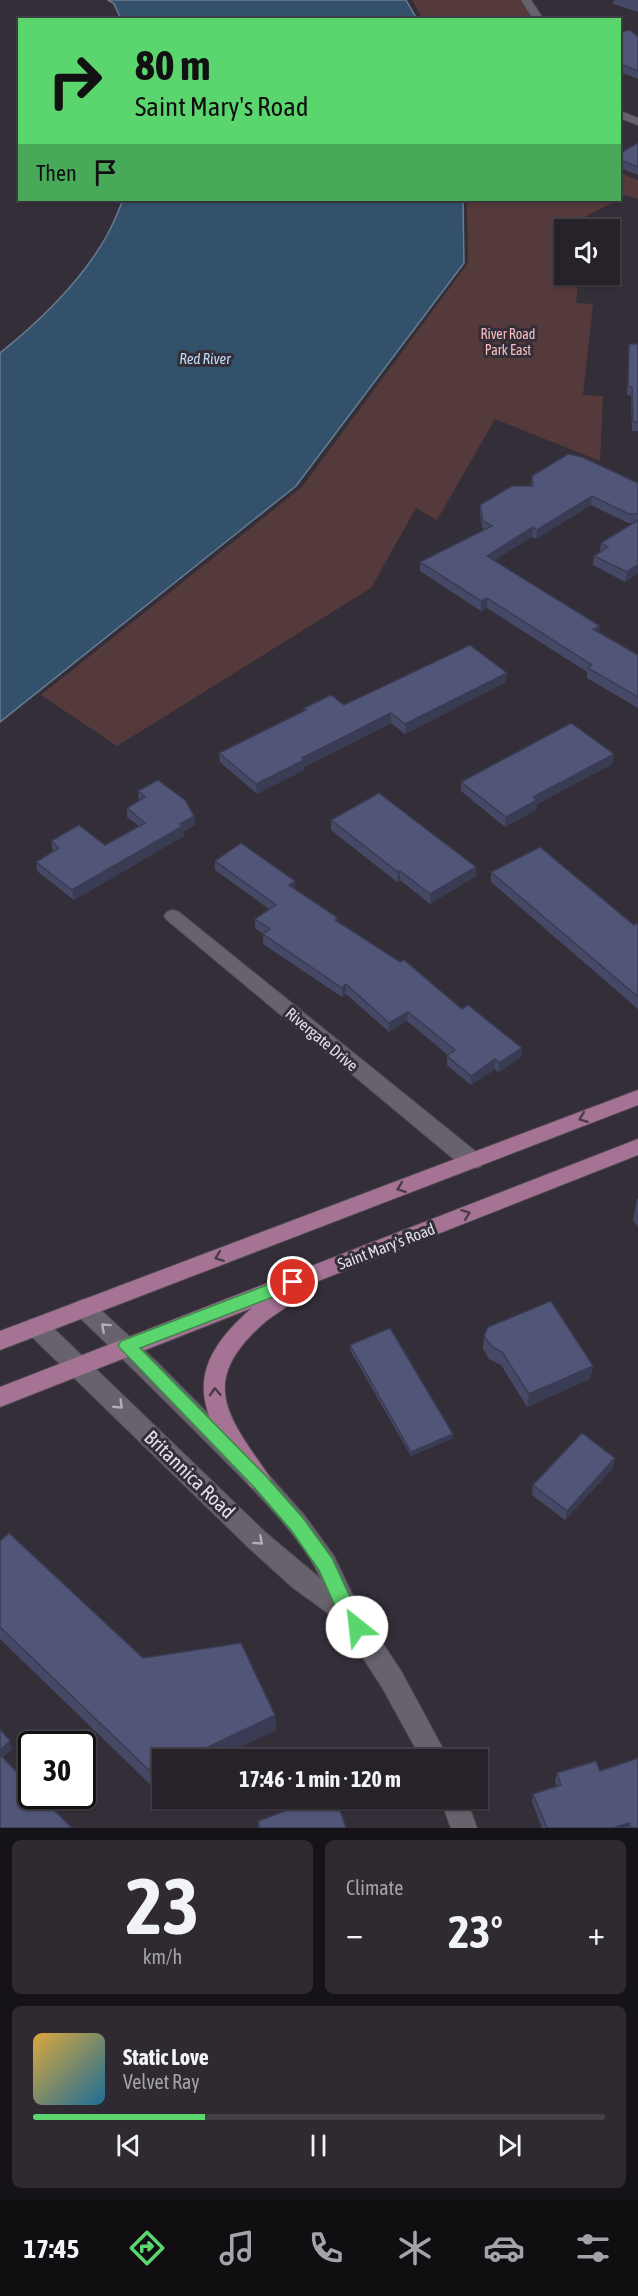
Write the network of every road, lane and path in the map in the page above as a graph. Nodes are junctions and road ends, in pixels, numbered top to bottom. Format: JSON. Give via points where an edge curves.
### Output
{"nodes":[{"id":1,"x":526,"y":0,"type":"edge"},
{"id":2,"x":538,"y":18,"type":"edge"},
{"id":3,"x":621,"y":114,"type":"edge"},
{"id":4,"x":638,"y":122,"type":"edge"},
{"id":5,"x":172,"y":916,"type":"dead end"},
{"id":6,"x":638,"y":1097,"type":"edge"},
{"id":7,"x":638,"y":1147,"type":"edge"},
{"id":8,"x":473,"y":1161,"type":"junction"},
{"id":9,"x":314,"y":1274,"type":"junction"},
{"id":10,"x":84,"y":1308,"type":"junction"},
{"id":11,"x":37,"y":1327,"type":"junction"},
{"id":12,"x":0,"y":1341,"type":"edge"},
{"id":13,"x":126,"y":1346,"type":"junction"},
{"id":14,"x":77,"y":1365,"type":"junction"},
{"id":15,"x":0,"y":1397,"type":"edge"},
{"id":16,"x":259,"y":1480,"type":"junction"},
{"id":17,"x":348,"y":1614,"type":"junction"},
{"id":18,"x":430,"y":1749,"type":"edge"},
{"id":19,"x":457,"y":1809,"type":"edge"},
{"id":20,"x":464,"y":1828,"type":"edge"}],
"edges":[{"from":1,"to":2,"type":"street"},
{"from":3,"to":4,"type":"street"},
{"from":5,"to":8,"type":"street","name":"Rivergate Drive"},
{"from":6,"to":8,"type":"main road","one_way":true},
{"from":9,"to":7,"type":"main road","name":"Saint Mary's Road","one_way":true},
{"from":8,"to":10,"type":"main road","one_way":true},
{"from":9,"to":13,"type":"main road","name":"Saint Mary's Road"},
{"from":16,"to":9,"type":"main road","one_way":true,"via":[[219,1418],[212,1391],[217,1368],[232,1339],[259,1312]]},
{"from":10,"to":11,"type":"main road"},
{"from":13,"to":10,"type":"street","name":"Britannica Road","one_way":true},
{"from":11,"to":12,"type":"main road"},
{"from":11,"to":14,"type":"street","name":"Britannica Road"},
{"from":13,"to":14,"type":"main road","name":"Saint Mary's Road"},
{"from":13,"to":16,"type":"street","name":"Britannica Road"},
{"from":14,"to":15,"type":"main road","name":"Saint Mary's Road"},
{"from":14,"to":17,"type":"street","name":"Britannica Road","one_way":true,"via":[[257,1540]]},
{"from":16,"to":17,"type":"street","name":"Britannica Road","via":[[326,1564]]},
{"from":17,"to":18,"type":"street","name":"Britannica Road","via":[[392,1680]]},
{"from":19,"to":20,"type":"street"}]}
